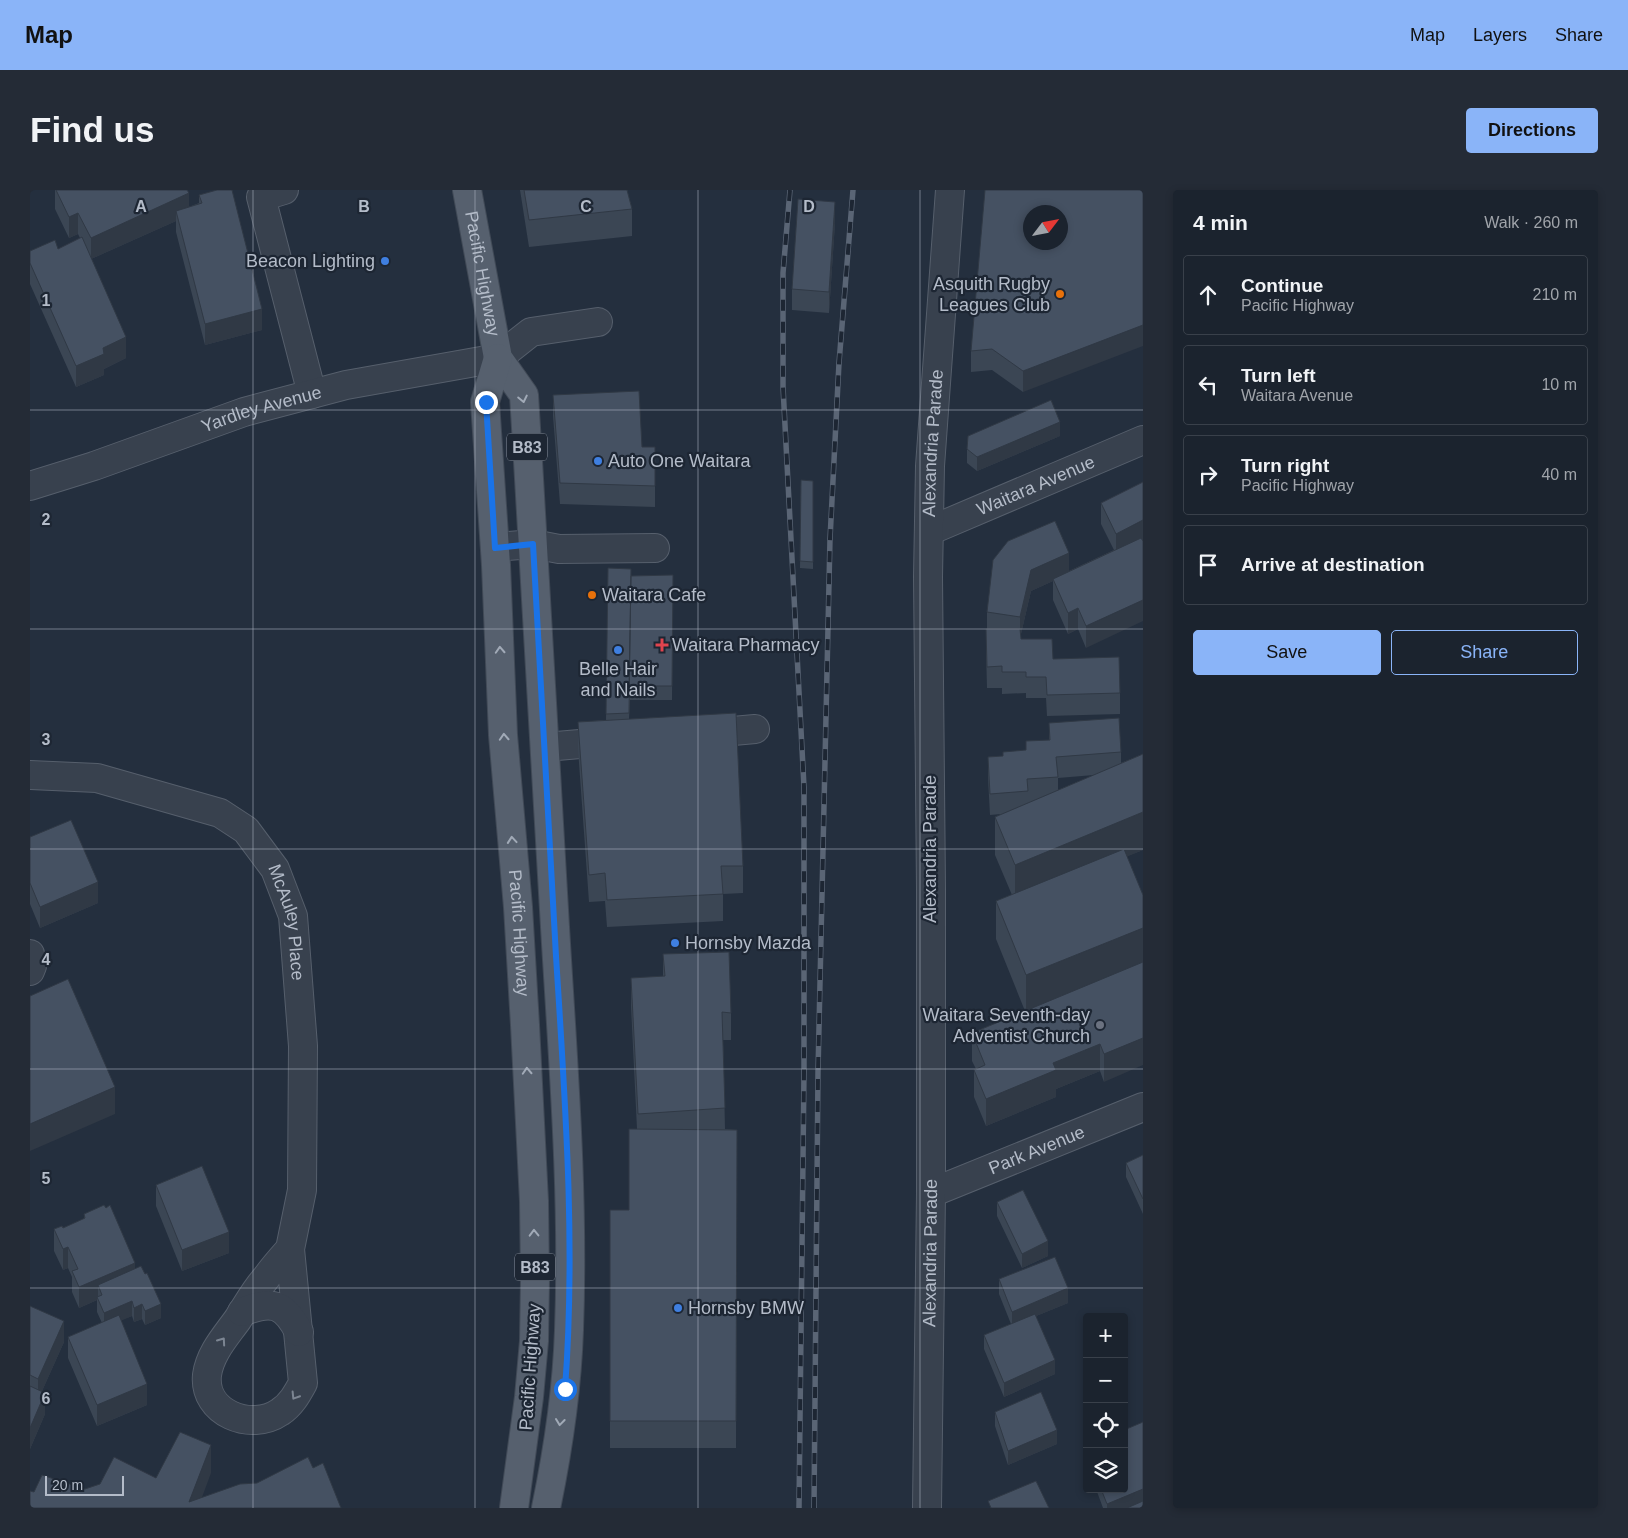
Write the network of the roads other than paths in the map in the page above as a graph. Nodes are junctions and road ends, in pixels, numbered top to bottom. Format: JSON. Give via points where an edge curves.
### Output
{"nodes":[{"id":1,"x":284,"y":190,"type":"edge"},
{"id":2,"x":467,"y":190,"type":"edge"},
{"id":3,"x":950,"y":190,"type":"edge"},
{"id":4,"x":598,"y":322,"type":"dead end"},
{"id":5,"x":498,"y":358,"type":"junction"},
{"id":6,"x":312,"y":394,"type":"junction"},
{"id":7,"x":1143,"y":440,"type":"edge"},
{"id":8,"x":30,"y":486,"type":"edge"},
{"id":9,"x":929,"y":531,"type":"junction"},
{"id":10,"x":533,"y":544,"type":"junction"},
{"id":11,"x":495,"y":548,"type":"junction"},
{"id":12,"x":655,"y":548,"type":"dead end"},
{"id":13,"x":755,"y":730,"type":"dead end"},
{"id":14,"x":678,"y":736,"type":"edge"},
{"id":15,"x":639,"y":739,"type":"edge"},
{"id":16,"x":544,"y":747,"type":"junction"},
{"id":17,"x":30,"y":775,"type":"edge"},
{"id":18,"x":30,"y":954,"type":"edge"},
{"id":19,"x":30,"y":971,"type":"edge"},
{"id":20,"x":1143,"y":1107,"type":"edge"},
{"id":21,"x":931,"y":1193,"type":"junction"},
{"id":22,"x":290,"y":1249,"type":"junction"},
{"id":23,"x":242,"y":1312,"type":"junction"},
{"id":24,"x":299,"y":1332,"type":"junction"},
{"id":25,"x":514,"y":1508,"type":"edge"},
{"id":26,"x":546,"y":1508,"type":"edge"},
{"id":27,"x":928,"y":1508,"type":"edge"}],
"edges":[{"from":1,"to":6,"type":"street","via":[[261,197]]},
{"from":2,"to":5,"type":"main road","name":"Pacific Highway","number":"B83"},
{"from":3,"to":9,"type":"street","name":"Alexandria Parade","via":[[930,466]]},
{"from":4,"to":5,"type":"street","via":[[531,332]]},
{"from":5,"to":6,"type":"street","name":"Yardley Avenue","via":[[346,384]]},
{"from":5,"to":10,"type":"main road","name":"Pacific Highway","number":"B83","one_way":true,"via":[[524,395]]},
{"from":5,"to":11,"type":"main road","name":"Pacific Highway","number":"B83","via":[[486,402]]},
{"from":6,"to":8,"type":"street","name":"Yardley Avenue","via":[[244,412]]},
{"from":7,"to":9,"type":"street","name":"Waitara Avenue"},
{"from":9,"to":21,"type":"street","name":"Alexandria Parade"},
{"from":10,"to":11,"type":"street"},
{"from":10,"to":12,"type":"street","via":[[559,549]]},
{"from":10,"to":16,"type":"main road","name":"Pacific Highway","number":"B83"},
{"from":25,"to":11,"type":"main road","name":"Pacific Highway","number":"B83","one_way":true,"via":[[534,1341],[534,1202],[518,906],[503,735]]},
{"from":13,"to":14,"type":"street"},
{"from":15,"to":16,"type":"street"},
{"from":16,"to":26,"type":"main road","name":"Pacific Highway","number":"B83","one_way":true,"via":[[561,1024],[570,1272],[565,1389]]},
{"from":17,"to":22,"type":"street","name":"McAuley Place","via":[[96,778],[220,814],[246,830],[275,868],[293,916],[304,1046],[302,1190]]},
{"from":18,"to":19,"type":"street"},
{"from":20,"to":21,"type":"street","name":"Park Avenue"},
{"from":21,"to":27,"type":"street","name":"Alexandria Parade"},
{"from":22,"to":23,"type":"street","name":"McAuley Place"},
{"from":22,"to":24,"type":"street","name":"McAuley Place"},
{"from":23,"to":24,"type":"street","name":"McAuley Place","via":[[274,1305],[286,1311]]},
{"from":24,"to":23,"type":"street","name":"McAuley Place","one_way":true,"via":[[303,1383],[293,1402],[279,1413],[262,1419],[243,1420],[223,1412],[209,1395],[207,1375],[212,1355]]}]}
